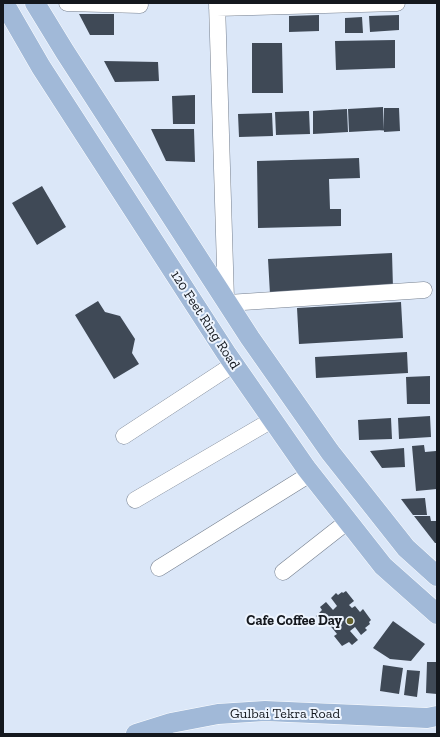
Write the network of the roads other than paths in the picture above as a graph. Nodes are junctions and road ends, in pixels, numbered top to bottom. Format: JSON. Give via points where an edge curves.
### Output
{"nodes":[{"id":1,"x":4,"y":3,"type":"edge"},
{"id":2,"x":35,"y":3,"type":"edge"},
{"id":3,"x":67,"y":3,"type":"edge"},
{"id":4,"x":397,"y":3,"type":"edge"},
{"id":5,"x":140,"y":6,"type":"dead end"},
{"id":6,"x":217,"y":6,"type":"edge"},
{"id":7,"x":424,"y":290,"type":"dead end"},
{"id":8,"x":227,"y":302,"type":"junction"},
{"id":9,"x":234,"y":364,"type":"junction"},
{"id":10,"x":272,"y":420,"type":"junction"},
{"id":11,"x":124,"y":436,"type":"dead end"},
{"id":12,"x":310,"y":474,"type":"junction"},
{"id":13,"x":135,"y":500,"type":"dead end"},
{"id":14,"x":348,"y":521,"type":"junction"},
{"id":15,"x":159,"y":568,"type":"dead end"},
{"id":16,"x":283,"y":572,"type":"dead end"},
{"id":17,"x":437,"y":576,"type":"edge"},
{"id":18,"x":437,"y":614,"type":"edge"},
{"id":19,"x":437,"y":716,"type":"edge"},
{"id":20,"x":437,"y":729,"type":"edge"},
{"id":21,"x":136,"y":734,"type":"edge"},
{"id":22,"x":179,"y":734,"type":"edge"}],
"edges":[{"from":1,"to":9,"type":"main road","name":"120 Feet Ring Road","via":[[41,67]]},
{"from":2,"to":8,"type":"main road","name":"120 Feet Ring Road"},
{"from":3,"to":5,"type":"street"},
{"from":4,"to":6,"type":"street"},
{"from":6,"to":8,"type":"street"},
{"from":7,"to":8,"type":"street"},
{"from":8,"to":17,"type":"main road","name":"120 Feet Ring Road","via":[[330,452],[406,548]]},
{"from":9,"to":10,"type":"main road","name":"120 Feet Ring Road"},
{"from":9,"to":11,"type":"street"},
{"from":10,"to":12,"type":"main road","name":"120 Feet Ring Road"},
{"from":10,"to":13,"type":"street"},
{"from":12,"to":14,"type":"main road","name":"120 Feet Ring Road"},
{"from":12,"to":15,"type":"street"},
{"from":14,"to":16,"type":"street"},
{"from":14,"to":18,"type":"main road","name":"120 Feet Ring Road","via":[[383,566]]},
{"from":19,"to":21,"type":"main road","name":"Gulbai Tekra Road","via":[[427,718],[265,711],[226,713],[171,723]]},
{"from":20,"to":22,"type":"main road","name":"Gulbai Tekra Road","via":[[265,723],[220,726]]}]}
